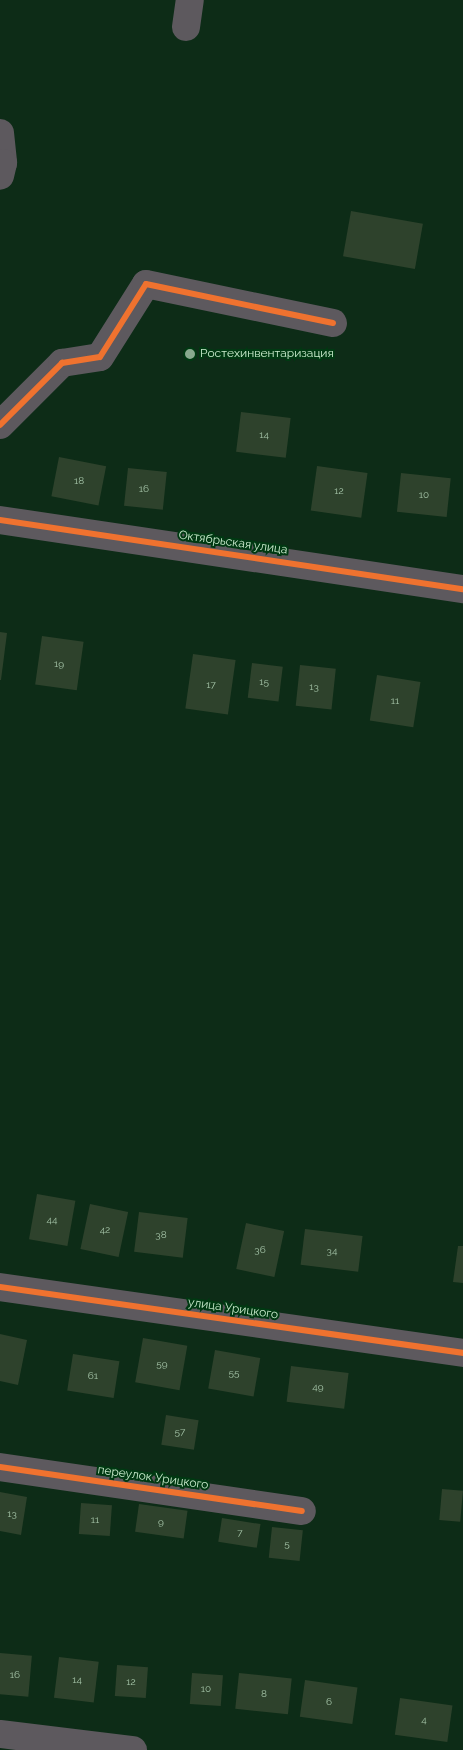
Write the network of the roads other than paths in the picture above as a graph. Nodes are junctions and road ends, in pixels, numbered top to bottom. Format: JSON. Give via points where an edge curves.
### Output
{"nodes":[{"id":1,"x":190,"y":0,"type":"edge"},
{"id":2,"x":186,"y":27,"type":"dead end"},
{"id":3,"x":0,"y":133,"type":"edge"},
{"id":4,"x":0,"y":176,"type":"edge"},
{"id":5,"x":333,"y":323,"type":"dead end"},
{"id":6,"x":0,"y":425,"type":"edge"},
{"id":7,"x":0,"y":520,"type":"edge"},
{"id":8,"x":463,"y":589,"type":"edge"},
{"id":9,"x":0,"y":1287,"type":"edge"},
{"id":10,"x":463,"y":1353,"type":"edge"},
{"id":11,"x":0,"y":1468,"type":"edge"},
{"id":12,"x":302,"y":1511,"type":"dead end"},
{"id":13,"x":0,"y":1734,"type":"edge"},
{"id":14,"x":132,"y":1750,"type":"edge"}],
"edges":[{"from":1,"to":2,"type":"street"},
{"from":3,"to":4,"type":"street","via":[[3,163]]},
{"from":5,"to":6,"type":"street","via":[[146,284],[100,357],[62,364]]},
{"from":7,"to":8,"type":"street","name":"Октябрьская улица"},
{"from":9,"to":10,"type":"street","name":"улица Урицкого"},
{"from":11,"to":12,"type":"street","name":"переулок Урицкого"},
{"from":13,"to":14,"type":"street"}]}
